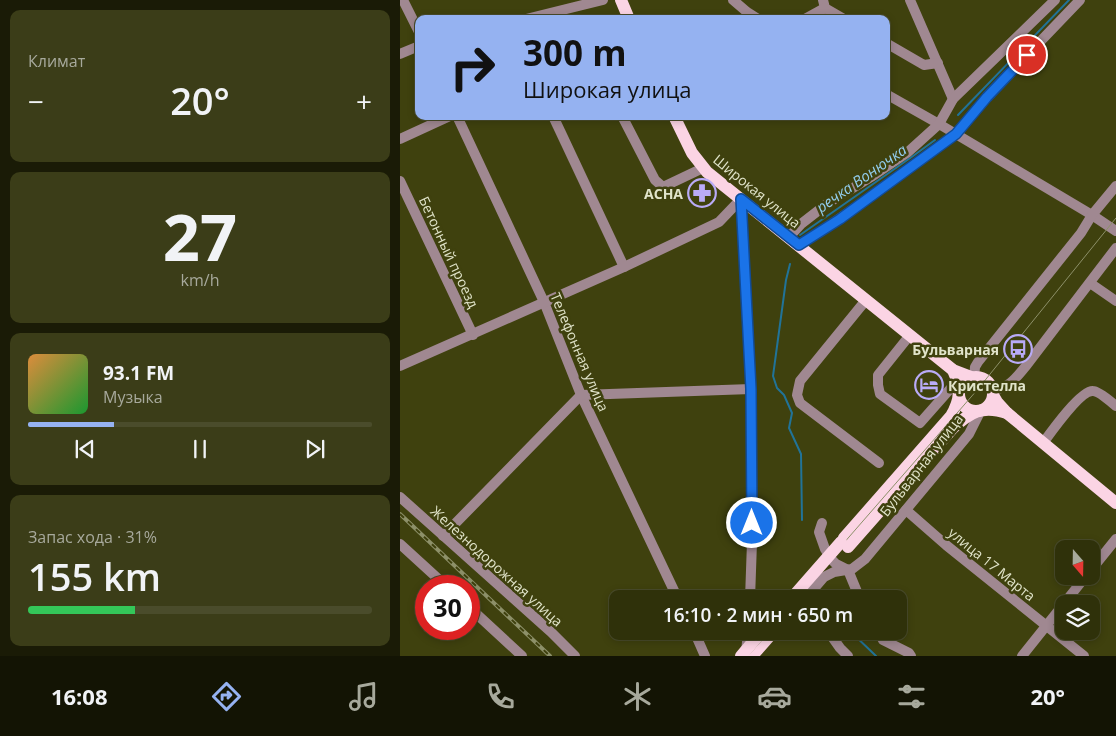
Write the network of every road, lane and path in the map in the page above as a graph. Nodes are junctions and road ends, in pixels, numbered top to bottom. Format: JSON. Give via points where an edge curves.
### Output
{"nodes":[{"id":1,"x":402,"y":0,"type":"edge"},
{"id":2,"x":603,"y":0,"type":"edge"},
{"id":3,"x":621,"y":0,"type":"edge"},
{"id":4,"x":733,"y":0,"type":"edge"},
{"id":5,"x":910,"y":0,"type":"edge"},
{"id":6,"x":1055,"y":0,"type":"edge"},
{"id":7,"x":1080,"y":0,"type":"edge"},
{"id":8,"x":824,"y":4,"type":"edge"},
{"id":9,"x":542,"y":15,"type":"edge"},
{"id":10,"x":627,"y":15,"type":"edge"},
{"id":11,"x":752,"y":15,"type":"edge"},
{"id":12,"x":810,"y":15,"type":"edge"},
{"id":13,"x":839,"y":15,"type":"edge"},
{"id":14,"x":415,"y":24,"type":"edge"},
{"id":15,"x":890,"y":45,"type":"edge"},
{"id":16,"x":415,"y":48,"type":"edge"},
{"id":17,"x":400,"y":54,"type":"edge"},
{"id":18,"x":938,"y":63,"type":"junction"},
{"id":19,"x":890,"y":96,"type":"edge"},
{"id":20,"x":953,"y":99,"type":"junction"},
{"id":21,"x":441,"y":120,"type":"edge"},
{"id":22,"x":459,"y":120,"type":"edge"},
{"id":23,"x":554,"y":120,"type":"edge"},
{"id":24,"x":624,"y":120,"type":"edge"},
{"id":25,"x":676,"y":120,"type":"edge"},
{"id":26,"x":939,"y":124,"type":"junction"},
{"id":27,"x":956,"y":134,"type":"junction"},
{"id":28,"x":400,"y":139,"type":"edge"},
{"id":29,"x":703,"y":168,"type":"junction"},
{"id":30,"x":400,"y":181,"type":"edge"},
{"id":31,"x":1116,"y":186,"type":"edge"},
{"id":32,"x":741,"y":199,"type":"junction"},
{"id":33,"x":1092,"y":215,"type":"junction"},
{"id":34,"x":1116,"y":231,"type":"edge"},
{"id":35,"x":788,"y":237,"type":"junction"},
{"id":36,"x":799,"y":245,"type":"junction"},
{"id":37,"x":1116,"y":248,"type":"edge"},
{"id":38,"x":624,"y":267,"type":"junction"},
{"id":39,"x":1090,"y":283,"type":"junction"},
{"id":40,"x":866,"y":300,"type":"junction"},
{"id":41,"x":1116,"y":301,"type":"edge"},
{"id":42,"x":544,"y":302,"type":"junction"},
{"id":43,"x":472,"y":335,"type":"junction"},
{"id":44,"x":910,"y":335,"type":"junction"},
{"id":45,"x":400,"y":366,"type":"edge"},
{"id":46,"x":974,"y":378,"type":"junction"},
{"id":47,"x":957,"y":381,"type":"junction"},
{"id":48,"x":751,"y":389,"type":"junction"},
{"id":49,"x":993,"y":393,"type":"junction"},
{"id":50,"x":581,"y":395,"type":"junction"},
{"id":51,"x":1116,"y":406,"type":"edge"},
{"id":52,"x":981,"y":410,"type":"junction"},
{"id":53,"x":1007,"y":413,"type":"junction"},
{"id":54,"x":1043,"y":443,"type":"junction"},
{"id":55,"x":879,"y":463,"type":"dead end"},
{"id":56,"x":400,"y":496,"type":"edge"},
{"id":57,"x":1116,"y":502,"type":"edge"},
{"id":58,"x":906,"y":510,"type":"junction"},
{"id":59,"x":822,"y":524,"type":"dead end"},
{"id":60,"x":443,"y":536,"type":"junction"},
{"id":61,"x":1116,"y":539,"type":"edge"},
{"id":62,"x":400,"y":544,"type":"edge"},
{"id":63,"x":844,"y":545,"type":"junction"},
{"id":64,"x":1100,"y":559,"type":"edge"},
{"id":65,"x":848,"y":570,"type":"junction"},
{"id":66,"x":434,"y":575,"type":"edge"},
{"id":67,"x":1079,"y":585,"type":"edge"},
{"id":68,"x":674,"y":590,"type":"edge"},
{"id":69,"x":750,"y":590,"type":"edge"},
{"id":70,"x":800,"y":590,"type":"edge"},
{"id":71,"x":811,"y":590,"type":"edge"},
{"id":72,"x":813,"y":590,"type":"edge"},
{"id":73,"x":856,"y":590,"type":"edge"},
{"id":74,"x":480,"y":617,"type":"edge"},
{"id":75,"x":1046,"y":626,"type":"junction"},
{"id":76,"x":698,"y":640,"type":"edge"},
{"id":77,"x":747,"y":640,"type":"edge"},
{"id":78,"x":754,"y":640,"type":"edge"},
{"id":79,"x":767,"y":640,"type":"edge"},
{"id":80,"x":834,"y":640,"type":"edge"},
{"id":81,"x":883,"y":640,"type":"edge"},
{"id":82,"x":522,"y":656,"type":"edge"},
{"id":83,"x":575,"y":656,"type":"edge"},
{"id":84,"x":705,"y":656,"type":"edge"},
{"id":85,"x":741,"y":656,"type":"edge"},
{"id":86,"x":745,"y":656,"type":"edge"},
{"id":87,"x":754,"y":656,"type":"edge"},
{"id":88,"x":848,"y":656,"type":"edge"},
{"id":89,"x":911,"y":656,"type":"edge"},
{"id":90,"x":1022,"y":656,"type":"edge"},
{"id":91,"x":1084,"y":656,"type":"edge"}],
"edges":[{"from":1,"to":14,"type":"street"},
{"from":2,"to":9,"type":"street"},
{"from":3,"to":10,"type":"main road"},
{"from":4,"to":11,"type":"street"},
{"from":5,"to":18,"type":"street"},
{"from":6,"to":20,"type":"street"},
{"from":7,"to":27,"type":"street"},
{"from":8,"to":12,"type":"street"},
{"from":8,"to":13,"type":"street"},
{"from":15,"to":18,"type":"street","via":[[924,65]]},
{"from":16,"to":17,"type":"street"},
{"from":18,"to":20,"type":"street"},
{"from":19,"to":26,"type":"street"},
{"from":20,"to":26,"type":"street"},
{"from":21,"to":28,"type":"street"},
{"from":22,"to":42,"type":"street","name":"Телефонная улица"},
{"from":23,"to":38,"type":"street"},
{"from":24,"to":29,"type":"street","via":[[655,180],[663,187]]},
{"from":25,"to":29,"type":"main road","name":"Широкая улица"},
{"from":26,"to":27,"type":"street"},
{"from":26,"to":35,"type":"street","via":[[908,152],[828,203]]},
{"from":27,"to":33,"type":"street"},
{"from":27,"to":36,"type":"street"},
{"from":29,"to":32,"type":"main road","name":"Широкая улица"},
{"from":30,"to":43,"type":"street","name":"Бетонный проезд"},
{"from":31,"to":33,"type":"street"},
{"from":32,"to":35,"type":"main road","name":"Широкая улица"},
{"from":32,"to":38,"type":"street","via":[[719,222]]},
{"from":32,"to":48,"type":"street"},
{"from":33,"to":34,"type":"street"},
{"from":33,"to":46,"type":"street","via":[[978,362]]},
{"from":35,"to":36,"type":"main road","name":"Широкая улица"},
{"from":36,"to":40,"type":"main road","name":"Широкая улица"},
{"from":37,"to":39,"type":"street"},
{"from":38,"to":42,"type":"street"},
{"from":39,"to":41,"type":"street"},
{"from":39,"to":49,"type":"street","via":[[1011,383]]},
{"from":40,"to":44,"type":"main road","name":"Широкая улица"},
{"from":40,"to":55,"type":"street","via":[[800,381],[796,395],[800,403]]},
{"from":42,"to":43,"type":"street"},
{"from":42,"to":50,"type":"street","name":"Телефонная улица"},
{"from":43,"to":45,"type":"street"},
{"from":44,"to":47,"type":"main road","name":"Широкая улица"},
{"from":44,"to":47,"type":"street","via":[[878,375],[880,394],[920,423]]},
{"from":46,"to":47,"type":"main road","name":"Широкая улица"},
{"from":46,"to":47,"type":"main road","via":[[962,384]]},
{"from":46,"to":49,"type":"main road","name":"Широкая улица","via":[[985,380]]},
{"from":47,"to":52,"type":"main road","via":[[966,408]]},
{"from":47,"to":63,"type":"main road","name":"Бульварная улица","via":[[955,408],[951,416]]},
{"from":48,"to":50,"type":"street"},
{"from":48,"to":69,"type":"street"},
{"from":49,"to":52,"type":"main road","via":[[989,404]]},
{"from":49,"to":53,"type":"main road"},
{"from":50,"to":60,"type":"street"},
{"from":50,"to":68,"type":"street","name":"Телефонная улица"},
{"from":51,"to":54,"type":"street","via":[[1098,392],[1087,392]]},
{"from":52,"to":53,"type":"main road"},
{"from":52,"to":58,"type":"street","name":"Бульварная улица","via":[[968,434]]},
{"from":52,"to":63,"type":"main road","name":"Бульварная улица","via":[[969,414],[952,429]]},
{"from":53,"to":54,"type":"main road"},
{"from":54,"to":57,"type":"main road"},
{"from":56,"to":60,"type":"street","name":"Железнодорожная улица"},
{"from":58,"to":65,"type":"street","name":"Бульварная улица","via":[[865,559]]},
{"from":58,"to":75,"type":"street","name":"улица 17 Марта"},
{"from":59,"to":65,"type":"street","via":[[819,532],[825,549],[836,564]]},
{"from":60,"to":83,"type":"street","name":"Железнодорожная улица"},
{"from":61,"to":64,"type":"street"},
{"from":62,"to":66,"type":"street"},
{"from":63,"to":70,"type":"main road","bridge":true},
{"from":63,"to":71,"type":"main road"},
{"from":65,"to":72,"type":"street","name":"Бульварная улица","via":[[834,572]]},
{"from":65,"to":73,"type":"street"},
{"from":67,"to":75,"type":"street"},
{"from":74,"to":82,"type":"street"},
{"from":75,"to":90,"type":"street"},
{"from":75,"to":91,"type":"street","name":"улица 17 Марта"},
{"from":76,"to":84,"type":"street"},
{"from":77,"to":86,"type":"street"},
{"from":78,"to":85,"type":"main road","bridge":true},
{"from":79,"to":87,"type":"main road"},
{"from":80,"to":88,"type":"street"},
{"from":81,"to":89,"type":"street"}]}
